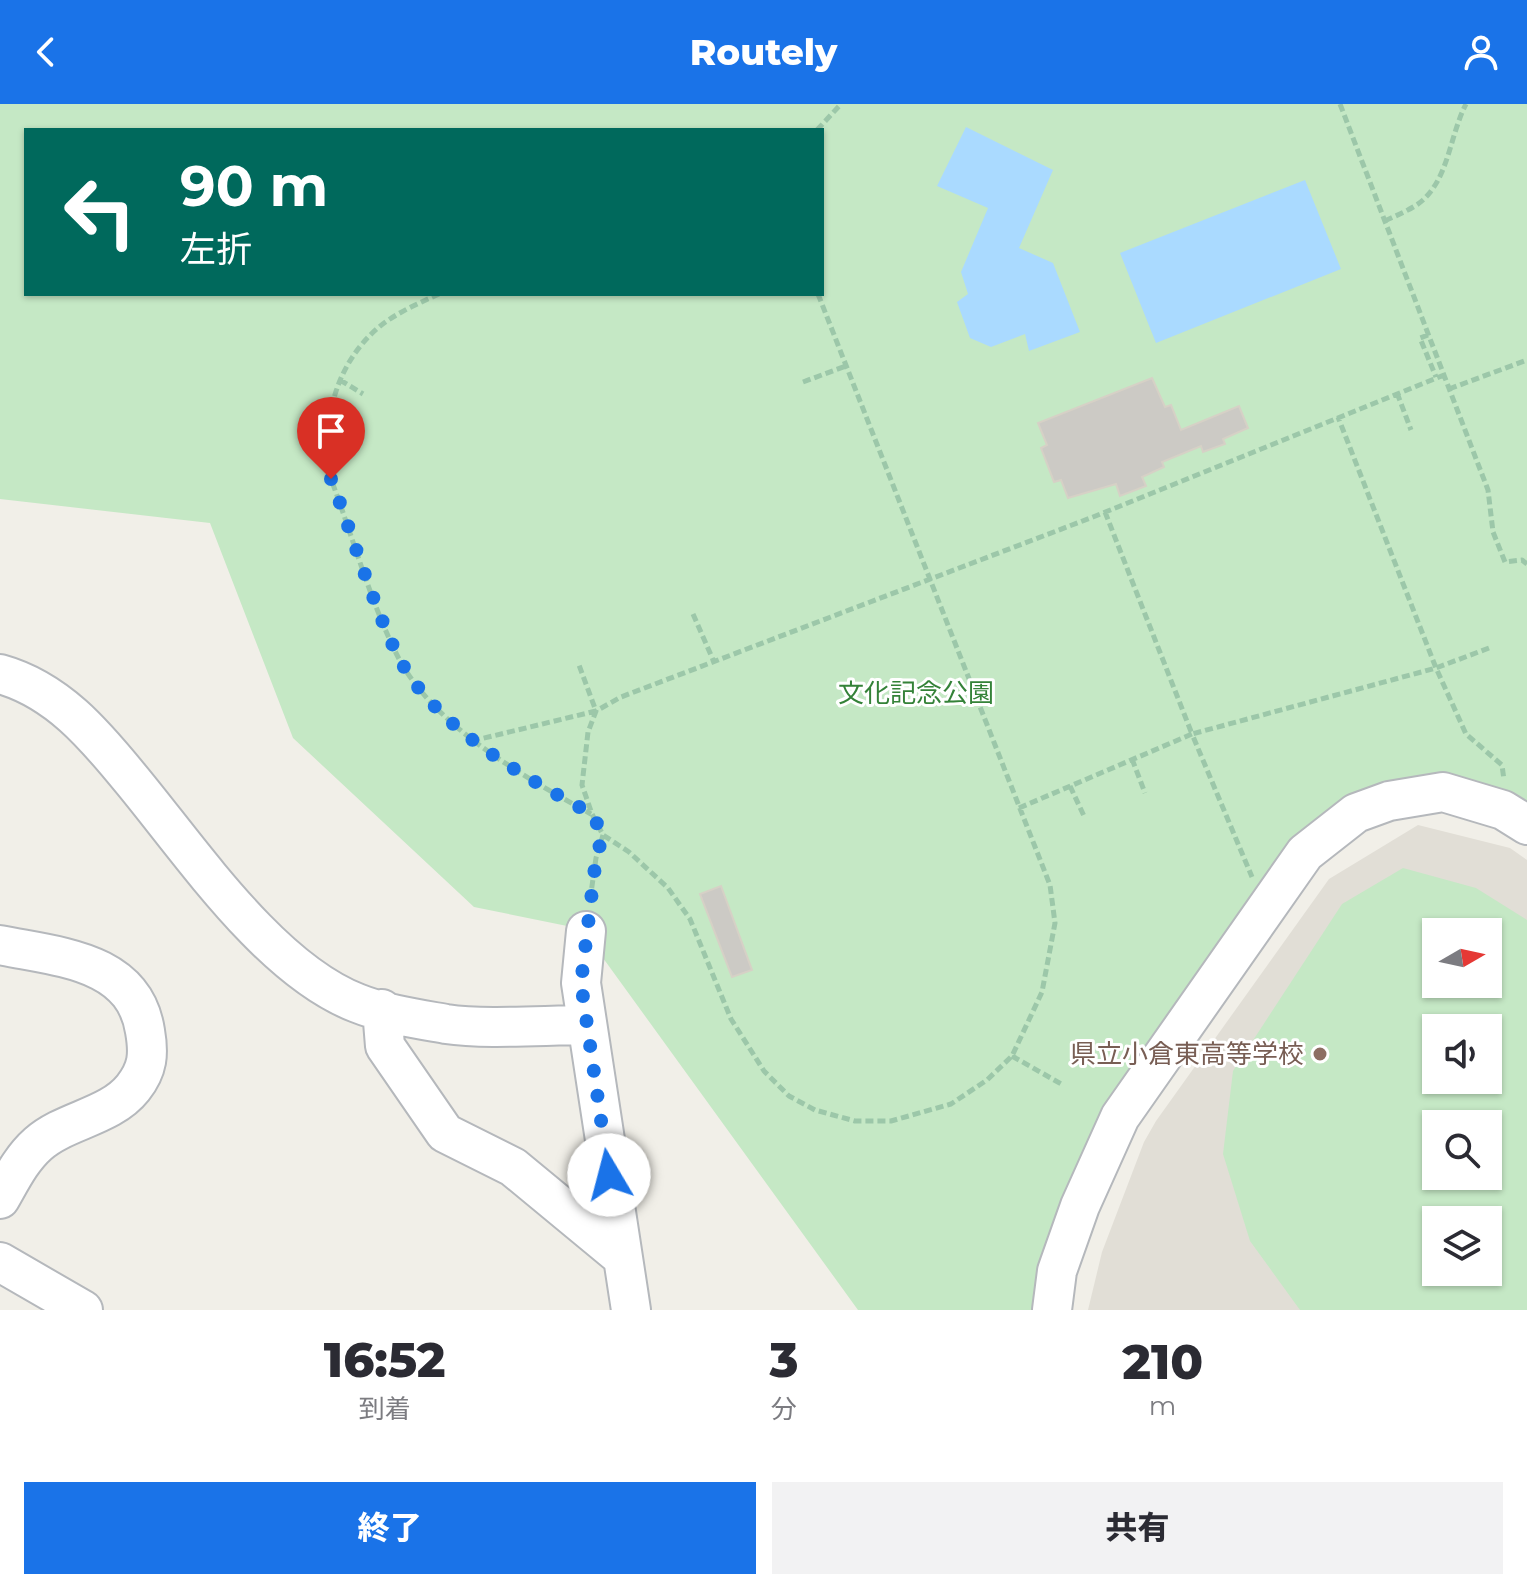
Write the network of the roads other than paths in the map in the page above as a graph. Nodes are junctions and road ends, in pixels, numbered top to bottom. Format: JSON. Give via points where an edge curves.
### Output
{"nodes":[{"id":1,"x":0,"y":674,"type":"edge"},
{"id":2,"x":1527,"y":825,"type":"edge"},
{"id":3,"x":586,"y":931,"type":"road end"},
{"id":4,"x":0,"y":945,"type":"edge"},
{"id":5,"x":382,"y":1009,"type":"junction"},
{"id":6,"x":586,"y":1025,"type":"junction"},
{"id":7,"x":0,"y":1199,"type":"edge"},
{"id":8,"x":622,"y":1257,"type":"junction"},
{"id":9,"x":0,"y":1262,"type":"edge"},
{"id":10,"x":83,"y":1310,"type":"edge"},
{"id":11,"x":631,"y":1310,"type":"edge"},
{"id":12,"x":1052,"y":1310,"type":"edge"}],
"edges":[{"from":1,"to":5,"type":"street","via":[[27,682],[67,708],[261,936],[305,974],[357,1003]]},
{"from":2,"to":12,"type":"street","via":[[1503,810],[1443,792],[1356,813],[1305,853],[1120,1117],[1057,1271]]},
{"from":3,"to":6,"type":"street","via":[[581,983]]},
{"from":4,"to":7,"type":"street","via":[[87,964],[123,983],[142,1010],[150,1057],[132,1089],[40,1142]]},
{"from":5,"to":6,"type":"street","via":[[449,1024]]},
{"from":5,"to":8,"type":"street","via":[[385,1046],[445,1133],[513,1167]]},
{"from":6,"to":8,"type":"street"},
{"from":8,"to":11,"type":"street"},
{"from":9,"to":10,"type":"street"}]}
